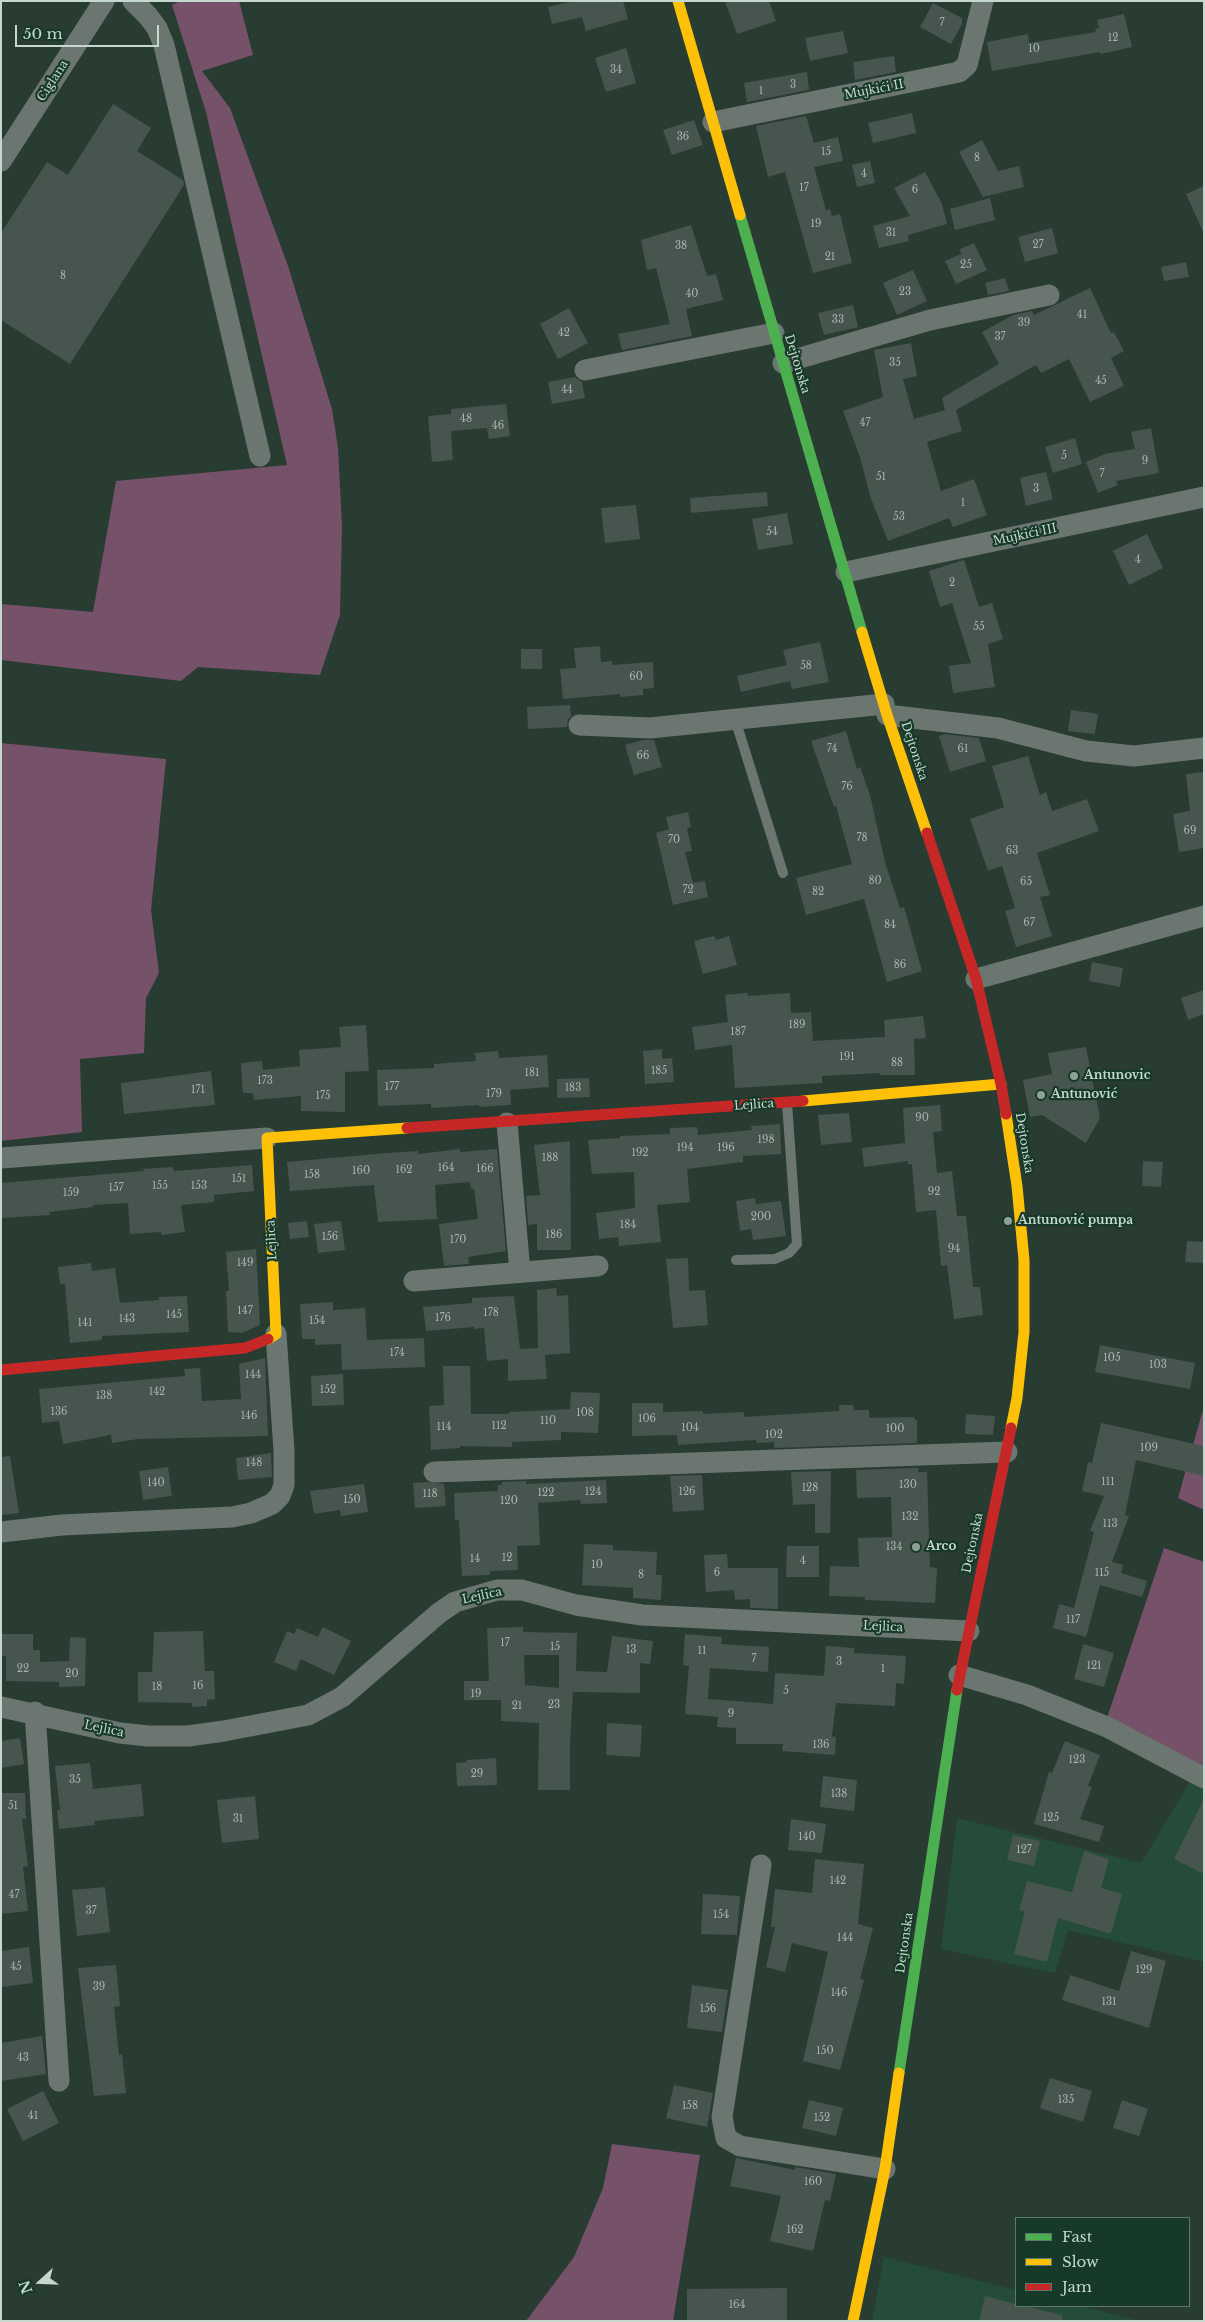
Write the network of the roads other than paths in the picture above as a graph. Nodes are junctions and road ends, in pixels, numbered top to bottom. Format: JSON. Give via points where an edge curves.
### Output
{"nodes":[{"id":1,"x":104,"y":1,"type":"edge"},
{"id":2,"x":133,"y":1,"type":"edge"},
{"id":3,"x":678,"y":1,"type":"edge"},
{"id":4,"x":983,"y":1,"type":"edge"},
{"id":5,"x":713,"y":122,"type":"junction"},
{"id":6,"x":1,"y":161,"type":"edge"},
{"id":7,"x":1049,"y":295,"type":"dead end"},
{"id":8,"x":774,"y":333,"type":"junction"},
{"id":9,"x":783,"y":363,"type":"junction"},
{"id":10,"x":585,"y":370,"type":"dead end"},
{"id":11,"x":260,"y":456,"type":"dead end"},
{"id":12,"x":1204,"y":497,"type":"edge"},
{"id":13,"x":846,"y":572,"type":"junction"},
{"id":14,"x":886,"y":710,"type":"junction"},
{"id":15,"x":735,"y":719,"type":"junction"},
{"id":16,"x":579,"y":725,"type":"dead end"},
{"id":17,"x":1204,"y":748,"type":"edge"},
{"id":18,"x":783,"y":873,"type":"dead end"},
{"id":19,"x":1204,"y":916,"type":"edge"},
{"id":20,"x":976,"y":978,"type":"junction"},
{"id":21,"x":1001,"y":1084,"type":"junction"},
{"id":22,"x":787,"y":1102,"type":"junction"},
{"id":23,"x":507,"y":1123,"type":"junction"},
{"id":24,"x":267,"y":1138,"type":"junction"},
{"id":25,"x":1,"y":1158,"type":"edge"},
{"id":26,"x":736,"y":1260,"type":"dead end"},
{"id":27,"x":598,"y":1266,"type":"dead end"},
{"id":28,"x":520,"y":1272,"type":"junction"},
{"id":29,"x":414,"y":1281,"type":"dead end"},
{"id":30,"x":276,"y":1334,"type":"junction"},
{"id":31,"x":1,"y":1370,"type":"edge"},
{"id":32,"x":1007,"y":1452,"type":"junction"},
{"id":33,"x":434,"y":1472,"type":"dead end"},
{"id":34,"x":1,"y":1532,"type":"edge"},
{"id":35,"x":969,"y":1631,"type":"junction"},
{"id":36,"x":959,"y":1675,"type":"junction"},
{"id":37,"x":1,"y":1707,"type":"edge"},
{"id":38,"x":35,"y":1712,"type":"junction"},
{"id":39,"x":1204,"y":1778,"type":"edge"},
{"id":40,"x":761,"y":1865,"type":"dead end"},
{"id":41,"x":59,"y":2081,"type":"dead end"},
{"id":42,"x":885,"y":2169,"type":"junction"},
{"id":43,"x":853,"y":2321,"type":"edge"}],
"edges":[{"from":1,"to":6,"type":"street","name":"Ciglana"},
{"from":2,"to":11,"type":"street","via":[[157,28],[164,45]]},
{"from":3,"to":5,"type":"main road","name":"Dejtonska"},
{"from":4,"to":5,"type":"street","name":"Mujkići II","via":[[967,65],[959,72]]},
{"from":5,"to":8,"type":"main road","name":"Dejtonska"},
{"from":7,"to":9,"type":"street","via":[[930,320]]},
{"from":8,"to":9,"type":"main road","name":"Dejtonska"},
{"from":8,"to":10,"type":"street"},
{"from":9,"to":13,"type":"main road","name":"Dejtonska"},
{"from":12,"to":13,"type":"street","name":"Mujkići III"},
{"from":13,"to":14,"type":"main road","name":"Dejtonska"},
{"from":14,"to":15,"type":"street"},
{"from":14,"to":17,"type":"street","via":[[998,728],[1086,751],[1134,756]]},
{"from":14,"to":20,"type":"main road","name":"Dejtonska"},
{"from":15,"to":16,"type":"street","via":[[650,728]]},
{"from":15,"to":18,"type":"lane"},
{"from":19,"to":20,"type":"street"},
{"from":20,"to":21,"type":"main road","name":"Dejtonska"},
{"from":21,"to":22,"type":"main road","name":"Lejlica"},
{"from":21,"to":32,"type":"main road","name":"Dejtonska","via":[[1017,1186],[1024,1260],[1024,1332]]},
{"from":22,"to":23,"type":"main road","name":"Lejlica"},
{"from":22,"to":26,"type":"lane","via":[[797,1244],[789,1253],[775,1259]]},
{"from":23,"to":24,"type":"main road","name":"Lejlica"},
{"from":23,"to":28,"type":"street"},
{"from":24,"to":25,"type":"street","name":"Lejlica"},
{"from":24,"to":30,"type":"main road","name":"Lejlica"},
{"from":27,"to":28,"type":"street"},
{"from":28,"to":29,"type":"street"},
{"from":30,"to":31,"type":"main road","via":[[245,1348]]},
{"from":30,"to":34,"type":"street","via":[[284,1485],[272,1504],[232,1517],[62,1525]]},
{"from":32,"to":33,"type":"street"},
{"from":32,"to":35,"type":"main road","name":"Dejtonska"},
{"from":35,"to":36,"type":"main road","name":"Dejtonska"},
{"from":35,"to":38,"type":"street","name":"Lejlica","via":[[642,1615],[576,1605],[522,1590],[498,1590],[455,1602],[342,1697],[308,1715],[188,1736],[148,1736],[120,1733]]},
{"from":36,"to":39,"type":"street","via":[[1027,1695],[1107,1727]]},
{"from":36,"to":42,"type":"main road","name":"Dejtonska"},
{"from":37,"to":38,"type":"street","name":"Lejlica"},
{"from":38,"to":41,"type":"street"},
{"from":40,"to":42,"type":"street","via":[[722,2116],[726,2138],[740,2146]]},
{"from":42,"to":43,"type":"main road","name":"Dejtonska"}]}
